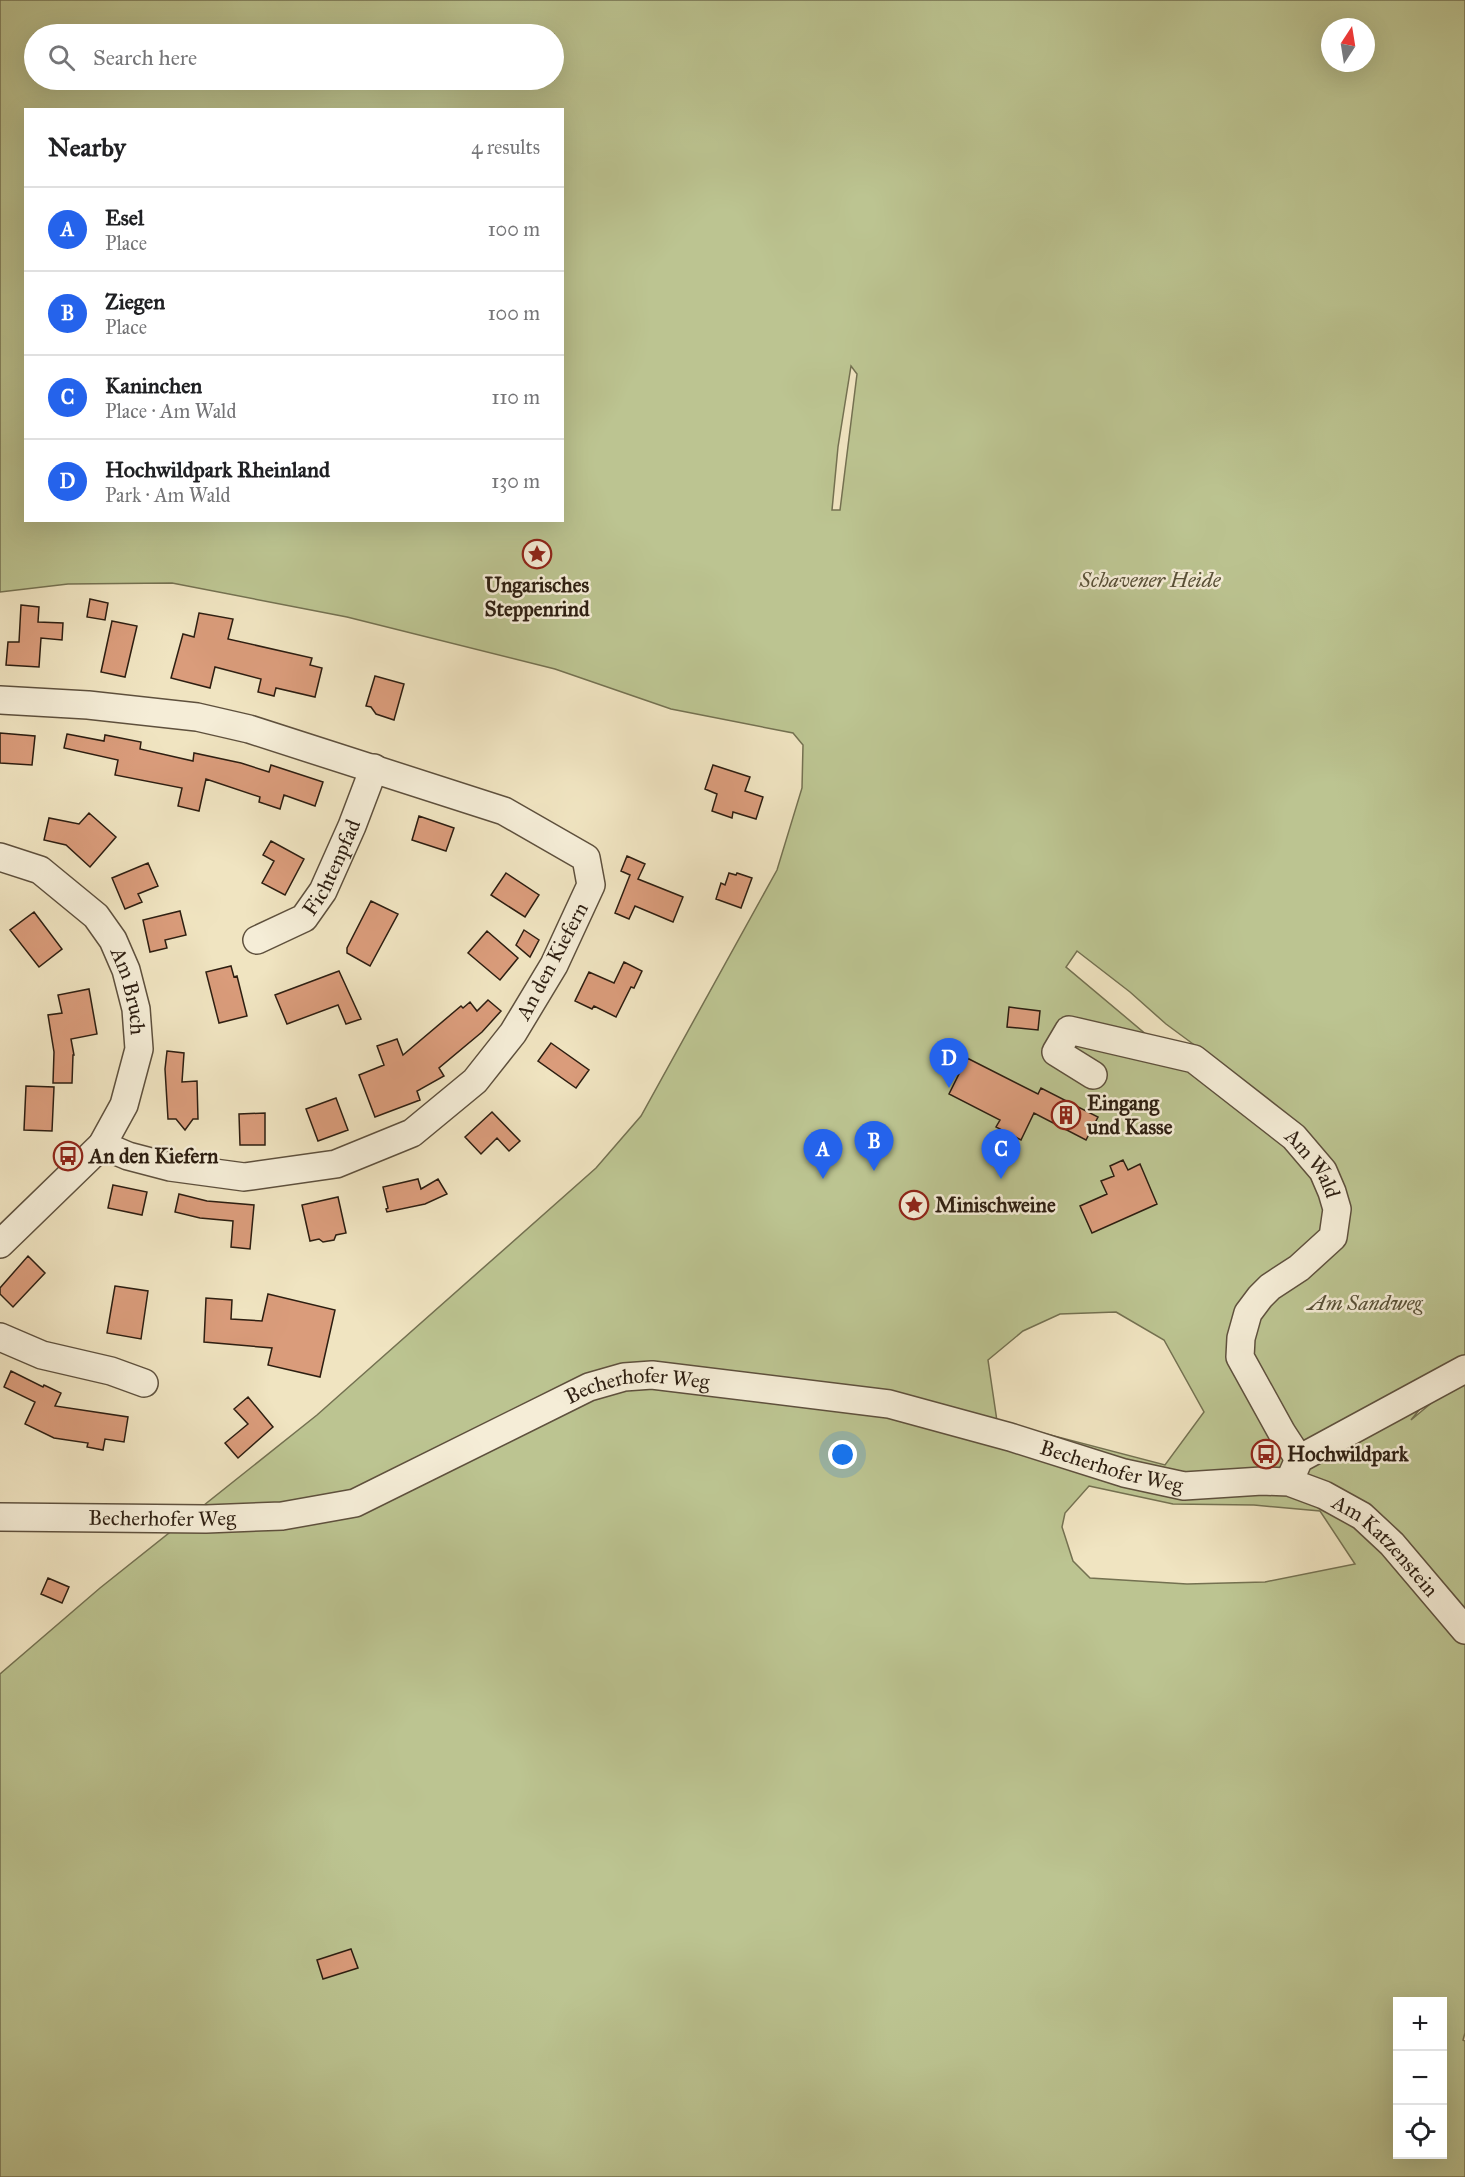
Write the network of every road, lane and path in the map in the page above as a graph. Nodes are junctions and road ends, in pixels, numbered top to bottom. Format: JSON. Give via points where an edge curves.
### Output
{"nodes":[{"id":1,"x":0,"y":700,"type":"edge"},
{"id":2,"x":374,"y":768,"type":"junction"},
{"id":3,"x":0,"y":857,"type":"edge"},
{"id":4,"x":257,"y":940,"type":"dead end"},
{"id":5,"x":1092,"y":1075,"type":"dead end"},
{"id":6,"x":102,"y":1145,"type":"junction"},
{"id":7,"x":0,"y":1244,"type":"edge"},
{"id":8,"x":0,"y":1337,"type":"edge"},
{"id":9,"x":1465,"y":1369,"type":"edge"},
{"id":10,"x":144,"y":1383,"type":"dead end"},
{"id":11,"x":1294,"y":1471,"type":"junction"},
{"id":12,"x":0,"y":1517,"type":"edge"},
{"id":13,"x":1465,"y":1630,"type":"edge"}],
"edges":[{"from":1,"to":2,"type":"street","name":"An den Kiefern","via":[[197,717]]},
{"from":2,"to":4,"type":"street","name":"Fichtenpfad","via":[[323,891],[304,918]]},
{"from":2,"to":6,"type":"street","name":"An den Kiefern","via":[[504,811],[586,858],[591,885],[554,965],[513,1033],[475,1082],[412,1133],[336,1164],[244,1177],[170,1167]]},
{"from":3,"to":6,"type":"street","name":"Am Bruch","via":[[40,870],[96,916],[126,970],[136,1010],[139,1049],[124,1105]]},
{"from":5,"to":11,"type":"street","name":"Am Wald","via":[[1056,1052],[1069,1030],[1194,1059],[1294,1137],[1323,1170],[1337,1209],[1333,1237],[1260,1297],[1248,1313],[1240,1338],[1240,1357],[1282,1433]]},
{"from":6,"to":7,"type":"street","name":"Am Bruch"},
{"from":8,"to":10,"type":"street","via":[[42,1355]]},
{"from":9,"to":11,"type":"street"},
{"from":11,"to":12,"type":"street","name":"Becherhofer Weg","via":[[1262,1481],[1184,1486],[1124,1473],[889,1404],[652,1375],[624,1377],[589,1387],[355,1503],[282,1516]]},
{"from":11,"to":13,"type":"street","name":"Am Katzenstein","via":[[1324,1495],[1362,1516],[1392,1544]]}]}
